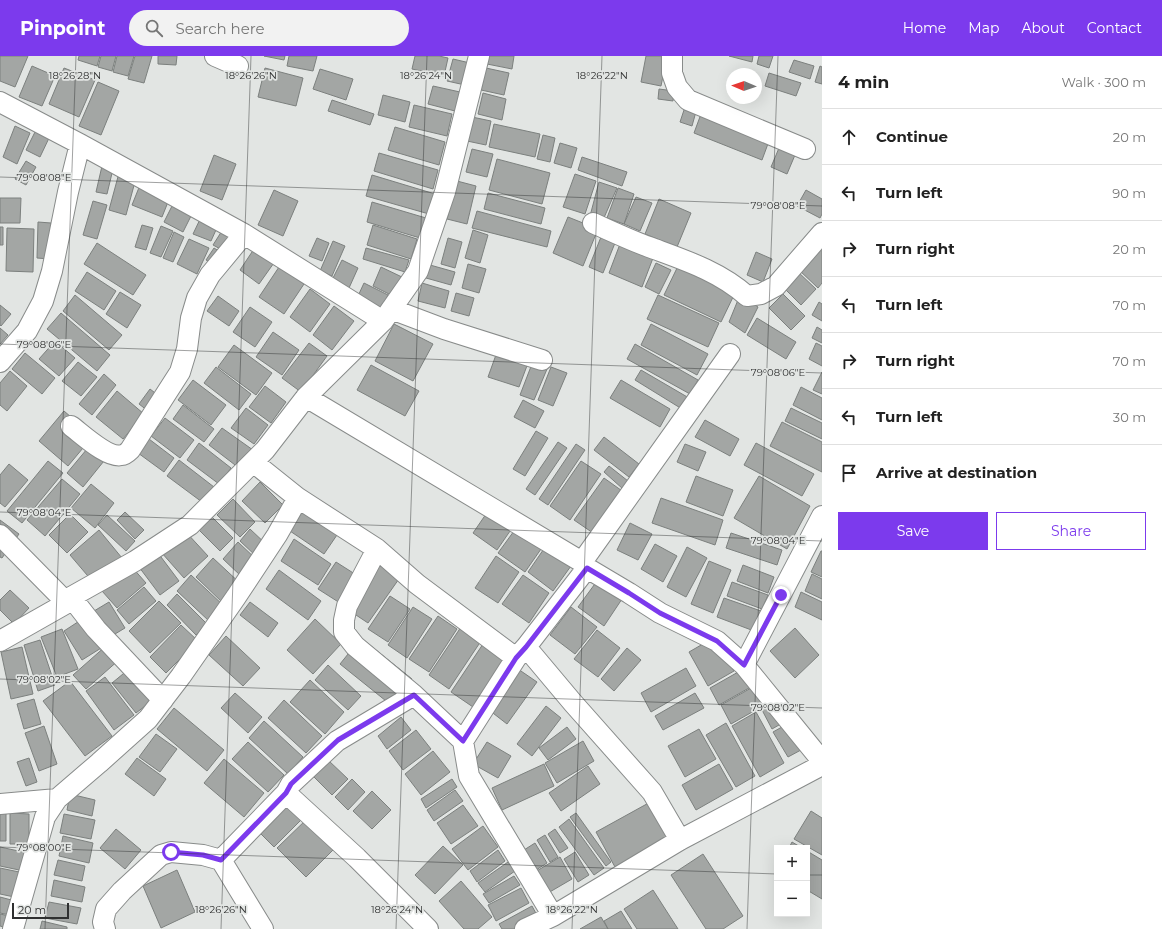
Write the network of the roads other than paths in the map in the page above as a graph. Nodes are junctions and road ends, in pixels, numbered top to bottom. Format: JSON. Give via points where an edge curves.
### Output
{"nodes":[{"id":1,"x":215,"y":56,"type":"edge"},
{"id":2,"x":479,"y":56,"type":"edge"},
{"id":3,"x":672,"y":56,"type":"edge"},
{"id":4,"x":238,"y":66,"type":"dead end"},
{"id":5,"x":0,"y":102,"type":"edge"},
{"id":6,"x":80,"y":144,"type":"junction"},
{"id":7,"x":805,"y":149,"type":"dead end"},
{"id":8,"x":593,"y":223,"type":"dead end"},
{"id":9,"x":822,"y":233,"type":"edge"},
{"id":10,"x":244,"y":234,"type":"junction"},
{"id":11,"x":387,"y":315,"type":"junction"},
{"id":12,"x":730,"y":354,"type":"dead end"},
{"id":13,"x":542,"y":360,"type":"dead end"},
{"id":14,"x":0,"y":362,"type":"edge"},
{"id":15,"x":306,"y":397,"type":"junction"},
{"id":16,"x":71,"y":426,"type":"dead end"},
{"id":17,"x":253,"y":462,"type":"junction"},
{"id":18,"x":298,"y":498,"type":"junction"},
{"id":19,"x":820,"y":522,"type":"edge"},
{"id":20,"x":0,"y":535,"type":"edge"},
{"id":21,"x":377,"y":549,"type":"junction"},
{"id":22,"x":585,"y":565,"type":"junction"},
{"id":23,"x":69,"y":600,"type":"junction"},
{"id":24,"x":0,"y":641,"type":"edge"},
{"id":25,"x":521,"y":652,"type":"junction"},
{"id":26,"x":744,"y":665,"type":"junction"},
{"id":27,"x":414,"y":695,"type":"junction"},
{"id":28,"x":163,"y":700,"type":"junction"},
{"id":29,"x":463,"y":741,"type":"junction"},
{"id":30,"x":822,"y":761,"type":"edge"},
{"id":31,"x":822,"y":765,"type":"edge"},
{"id":32,"x":286,"y":793,"type":"junction"},
{"id":33,"x":57,"y":798,"type":"junction"},
{"id":34,"x":0,"y":804,"type":"edge"},
{"id":35,"x":680,"y":840,"type":"junction"},
{"id":36,"x":221,"y":860,"type":"junction"},
{"id":37,"x":553,"y":916,"type":"junction"},
{"id":38,"x":13,"y":929,"type":"edge"},
{"id":39,"x":105,"y":929,"type":"edge"},
{"id":40,"x":263,"y":929,"type":"edge"},
{"id":41,"x":428,"y":929,"type":"edge"},
{"id":42,"x":525,"y":929,"type":"edge"}],
"edges":[{"from":1,"to":4,"type":"street"},
{"from":2,"to":11,"type":"street","via":[[445,192],[418,271]]},
{"from":3,"to":7,"type":"street","via":[[672,73],[677,87],[688,100]]},
{"from":5,"to":6,"type":"street"},
{"from":6,"to":10,"type":"street"},
{"from":6,"to":14,"type":"street","via":[[52,272],[43,301],[27,332]]},
{"from":8,"to":9,"type":"street","via":[[703,267],[736,286],[747,296],[761,294],[776,286]]},
{"from":10,"to":11,"type":"street"},
{"from":10,"to":16,"type":"street","via":[[210,275],[197,298],[180,372],[130,450],[116,456]]},
{"from":11,"to":13,"type":"street"},
{"from":11,"to":15,"type":"street"},
{"from":12,"to":22,"type":"street"},
{"from":15,"to":17,"type":"street"},
{"from":15,"to":22,"type":"street"},
{"from":17,"to":18,"type":"street"},
{"from":17,"to":23,"type":"street","via":[[190,525]]},
{"from":18,"to":21,"type":"street"},
{"from":18,"to":28,"type":"street","via":[[236,597]]},
{"from":19,"to":26,"type":"street"},
{"from":20,"to":23,"type":"street"},
{"from":21,"to":25,"type":"street","via":[[417,584]]},
{"from":21,"to":27,"type":"street","via":[[347,606],[344,632],[355,646]]},
{"from":22,"to":25,"type":"street"},
{"from":22,"to":26,"type":"street","via":[[660,613],[717,641]]},
{"from":23,"to":24,"type":"street"},
{"from":23,"to":28,"type":"street"},
{"from":25,"to":29,"type":"street"},
{"from":25,"to":35,"type":"street","via":[[572,703],[652,792]]},
{"from":26,"to":30,"type":"street"},
{"from":27,"to":29,"type":"street"},
{"from":27,"to":32,"type":"street","via":[[338,740],[291,784]]},
{"from":28,"to":33,"type":"street","via":[[143,724]]},
{"from":29,"to":37,"type":"street","via":[[469,776]]},
{"from":31,"to":35,"type":"street"},
{"from":32,"to":36,"type":"street"},
{"from":32,"to":41,"type":"street","via":[[357,858]]},
{"from":33,"to":34,"type":"street"},
{"from":33,"to":38,"type":"street","via":[[45,817]]},
{"from":35,"to":37,"type":"street"},
{"from":36,"to":39,"type":"street","via":[[203,855],[171,852],[161,855],[106,909],[103,922]]},
{"from":36,"to":40,"type":"street"},
{"from":37,"to":42,"type":"street"}]}
